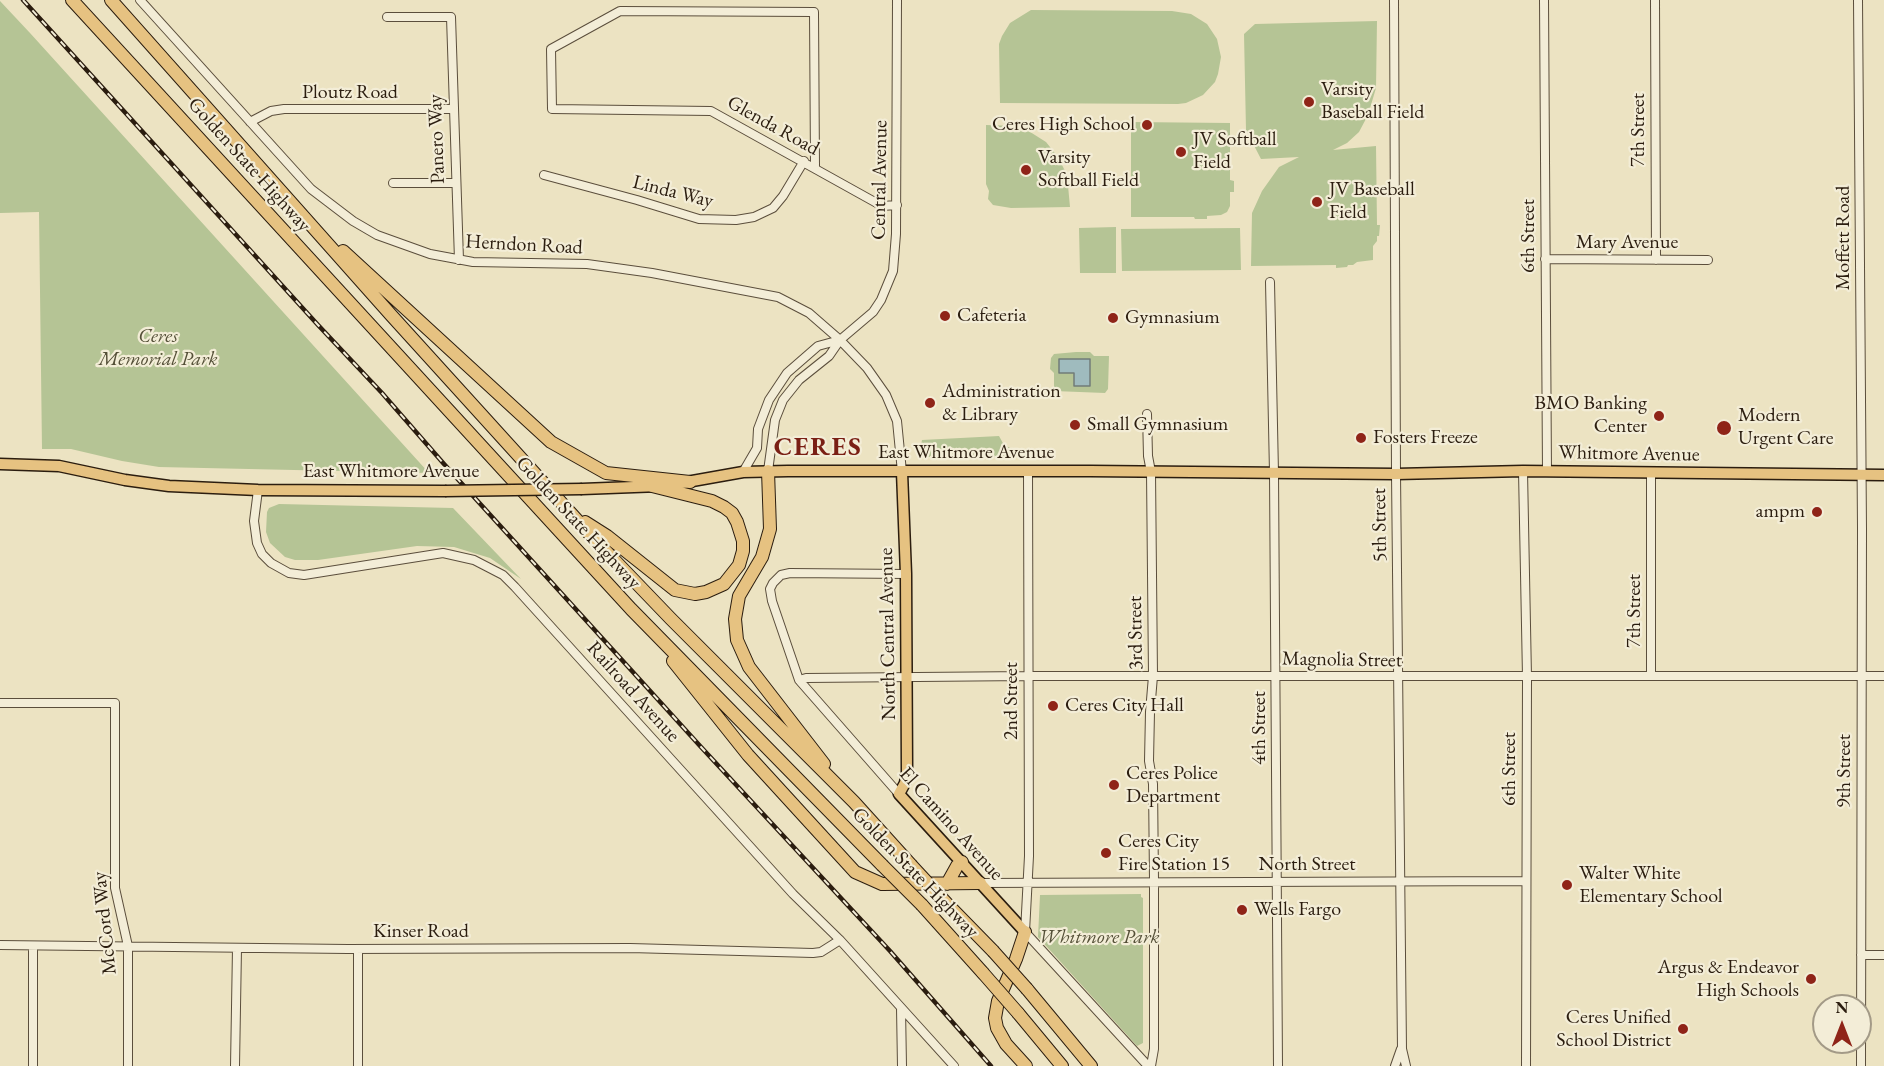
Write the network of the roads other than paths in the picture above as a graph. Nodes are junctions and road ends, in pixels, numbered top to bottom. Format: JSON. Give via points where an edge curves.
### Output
{"nodes":[{"id":1,"x":72,"y":0,"type":"edge"},
{"id":2,"x":111,"y":0,"type":"edge"},
{"id":3,"x":140,"y":0,"type":"edge"},
{"id":4,"x":897,"y":0,"type":"edge"},
{"id":5,"x":1394,"y":0,"type":"edge"},
{"id":6,"x":1544,"y":0,"type":"edge"},
{"id":7,"x":1655,"y":0,"type":"edge"},
{"id":8,"x":1858,"y":0,"type":"edge"},
{"id":9,"x":387,"y":17,"type":"dead end"},
{"id":10,"x":453,"y":109,"type":"junction"},
{"id":11,"x":250,"y":122,"type":"junction"},
{"id":12,"x":804,"y":161,"type":"junction"},
{"id":13,"x":815,"y":168,"type":"junction"},
{"id":14,"x":544,"y":176,"type":"dead end"},
{"id":15,"x":393,"y":183,"type":"dead end"},
{"id":16,"x":455,"y":183,"type":"junction"},
{"id":17,"x":294,"y":205,"type":"junction"},
{"id":18,"x":897,"y":205,"type":"junction"},
{"id":19,"x":1545,"y":259,"type":"junction"},
{"id":20,"x":459,"y":260,"type":"junction"},
{"id":21,"x":1656,"y":260,"type":"junction"},
{"id":22,"x":1708,"y":260,"type":"dead end"},
{"id":23,"x":1270,"y":282,"type":"dead end"},
{"id":24,"x":840,"y":340,"type":"junction"},
{"id":25,"x":1147,"y":414,"type":"dead end"},
{"id":26,"x":0,"y":464,"type":"edge"},
{"id":27,"x":1028,"y":470,"type":"junction"},
{"id":28,"x":768,"y":471,"type":"junction"},
{"id":29,"x":1523,"y":471,"type":"junction"},
{"id":30,"x":743,"y":472,"type":"junction"},
{"id":31,"x":902,"y":472,"type":"junction"},
{"id":32,"x":1151,"y":472,"type":"junction"},
{"id":33,"x":1547,"y":472,"type":"junction"},
{"id":34,"x":1274,"y":473,"type":"junction"},
{"id":35,"x":1651,"y":473,"type":"junction"},
{"id":36,"x":1396,"y":474,"type":"junction"},
{"id":37,"x":1861,"y":475,"type":"junction"},
{"id":38,"x":1884,"y":475,"type":"edge"},
{"id":39,"x":690,"y":482,"type":"junction"},
{"id":40,"x":652,"y":486,"type":"junction"},
{"id":41,"x":258,"y":490,"type":"junction"},
{"id":42,"x":571,"y":513,"type":"junction"},
{"id":43,"x":906,"y":574,"type":"junction"},
{"id":44,"x":631,"y":609,"type":"junction"},
{"id":45,"x":1028,"y":676,"type":"junction"},
{"id":46,"x":1153,"y":676,"type":"junction"},
{"id":47,"x":1276,"y":676,"type":"junction"},
{"id":48,"x":1651,"y":676,"type":"junction"},
{"id":49,"x":1862,"y":676,"type":"junction"},
{"id":50,"x":1884,"y":676,"type":"edge"},
{"id":51,"x":906,"y":677,"type":"junction"},
{"id":52,"x":1527,"y":677,"type":"junction"},
{"id":53,"x":1399,"y":678,"type":"junction"},
{"id":54,"x":799,"y":680,"type":"junction"},
{"id":55,"x":0,"y":703,"type":"edge"},
{"id":56,"x":899,"y":794,"type":"junction"},
{"id":57,"x":854,"y":802,"type":"junction"},
{"id":58,"x":962,"y":862,"type":"junction"},
{"id":59,"x":1277,"y":880,"type":"junction"},
{"id":60,"x":1155,"y":881,"type":"junction"},
{"id":61,"x":1526,"y":881,"type":"junction"},
{"id":62,"x":1028,"y":882,"type":"junction"},
{"id":63,"x":1400,"y":882,"type":"junction"},
{"id":64,"x":980,"y":883,"type":"junction"},
{"id":65,"x":947,"y":884,"type":"junction"},
{"id":66,"x":1025,"y":932,"type":"junction"},
{"id":67,"x":840,"y":940,"type":"junction"},
{"id":68,"x":0,"y":945,"type":"edge"},
{"id":69,"x":33,"y":946,"type":"junction"},
{"id":70,"x":128,"y":946,"type":"junction"},
{"id":71,"x":237,"y":948,"type":"junction"},
{"id":72,"x":358,"y":949,"type":"junction"},
{"id":73,"x":1861,"y":955,"type":"junction"},
{"id":74,"x":1884,"y":955,"type":"edge"},
{"id":75,"x":901,"y":1008,"type":"junction"},
{"id":76,"x":1402,"y":1049,"type":"junction"},
{"id":77,"x":33,"y":1066,"type":"edge"},
{"id":78,"x":128,"y":1066,"type":"edge"},
{"id":79,"x":235,"y":1066,"type":"edge"},
{"id":80,"x":358,"y":1066,"type":"edge"},
{"id":81,"x":902,"y":1066,"type":"edge"},
{"id":82,"x":954,"y":1066,"type":"edge"},
{"id":83,"x":1026,"y":1066,"type":"edge"},
{"id":84,"x":1062,"y":1066,"type":"edge"},
{"id":85,"x":1091,"y":1066,"type":"edge"},
{"id":86,"x":1149,"y":1066,"type":"edge"},
{"id":87,"x":1278,"y":1066,"type":"edge"},
{"id":88,"x":1395,"y":1066,"type":"edge"},
{"id":89,"x":1406,"y":1066,"type":"edge"},
{"id":90,"x":1526,"y":1066,"type":"edge"},
{"id":91,"x":1861,"y":1066,"type":"edge"}],
"edges":[{"from":1,"to":44,"type":"highway","name":"Golden State Highway"},
{"from":2,"to":17,"type":"highway","name":"Golden State Highway"},
{"from":3,"to":11,"type":"street","name":"Herndon Road"},
{"from":4,"to":18,"type":"street","name":"Central Avenue"},
{"from":5,"to":36,"type":"street","name":"5th Street"},
{"from":6,"to":19,"type":"street","name":"6th Street"},
{"from":7,"to":21,"type":"street","name":"7th Street"},
{"from":8,"to":37,"type":"street","name":"Moffett Road"},
{"from":9,"to":10,"type":"street","name":"Panero Way","via":[[451,17]]},
{"from":10,"to":11,"type":"street","name":"Ploutz Road","via":[[284,109]]},
{"from":10,"to":16,"type":"street","name":"Panero Way"},
{"from":11,"to":20,"type":"street","name":"Herndon Road","via":[[311,189],[353,221],[408,248]]},
{"from":12,"to":13,"type":"street","name":"Glenda Road"},
{"from":12,"to":13,"type":"street","name":"Glenda Road","via":[[711,111],[552,109],[550,49],[620,11],[814,12]]},
{"from":12,"to":14,"type":"street","name":"Linda Way","via":[[772,208],[736,220],[699,219]]},
{"from":13,"to":18,"type":"street","name":"Glenda Road","via":[[882,206]]},
{"from":15,"to":16,"type":"street"},
{"from":16,"to":20,"type":"street","name":"Panero Way"},
{"from":17,"to":39,"type":"highway","via":[[551,442],[606,472]]},
{"from":17,"to":42,"type":"highway","name":"Golden State Highway"},
{"from":18,"to":24,"type":"street","name":"Central Avenue","via":[[895,261],[888,286],[873,312]]},
{"from":19,"to":21,"type":"street","name":"Mary Avenue"},
{"from":19,"to":33,"type":"street","name":"6th Street"},
{"from":20,"to":24,"type":"street","name":"Herndon Road","via":[[587,264],[778,297],[809,313]]},
{"from":21,"to":22,"type":"street","name":"Mary Avenue"},
{"from":23,"to":34,"type":"street","name":"4th Street"},
{"from":24,"to":28,"type":"street","via":[[829,356],[799,380],[783,400],[775,420]]},
{"from":24,"to":30,"type":"street","via":[[818,346],[787,373],[769,400],[758,429],[757,448]]},
{"from":24,"to":31,"type":"street","name":"Herndon Road","via":[[867,368],[892,407],[900,436]]},
{"from":25,"to":32,"type":"street","name":"3rd Street"},
{"from":26,"to":41,"type":"main road","name":"East Whitmore Avenue","via":[[59,466],[169,486]]},
{"from":27,"to":31,"type":"main road","name":"East Whitmore Avenue"},
{"from":27,"to":32,"type":"main road","name":"East Whitmore Avenue"},
{"from":27,"to":45,"type":"street","name":"2nd Street"},
{"from":28,"to":30,"type":"main road","name":"East Whitmore Avenue"},
{"from":28,"to":31,"type":"main road","name":"East Whitmore Avenue"},
{"from":28,"to":57,"type":"highway","via":[[770,529],[762,557],[739,596],[737,640],[749,667]]},
{"from":29,"to":33,"type":"main road","name":"Whitmore Avenue"},
{"from":29,"to":36,"type":"main road","name":"Whitmore Avenue"},
{"from":29,"to":52,"type":"street","name":"6th Street"},
{"from":30,"to":39,"type":"main road","name":"East Whitmore Avenue"},
{"from":31,"to":43,"type":"main road","name":"North Central Avenue"},
{"from":32,"to":34,"type":"main road","name":"East Whitmore Avenue"},
{"from":32,"to":46,"type":"street","name":"3rd Street"},
{"from":33,"to":35,"type":"main road","name":"Whitmore Avenue"},
{"from":34,"to":36,"type":"main road","name":"East Whitmore Avenue"},
{"from":34,"to":47,"type":"street","name":"4th Street"},
{"from":35,"to":37,"type":"main road","name":"Whitmore Avenue"},
{"from":35,"to":48,"type":"street","name":"7th Street"},
{"from":36,"to":53,"type":"street","name":"5th Street"},
{"from":37,"to":38,"type":"main road"},
{"from":37,"to":49,"type":"street","name":"9th Street"},
{"from":39,"to":40,"type":"main road","name":"East Whitmore Avenue"},
{"from":40,"to":41,"type":"main road","name":"East Whitmore Avenue","bridge":true},
{"from":40,"to":42,"type":"highway","via":[[712,501],[732,513],[743,541],[742,551],[739,565],[724,584],[695,594],[675,590],[608,536]]},
{"from":41,"to":67,"type":"street","name":"Railroad Avenue","via":[[254,521],[257,543],[271,563],[289,573],[304,575],[443,553],[474,560],[503,575],[793,894]]},
{"from":42,"to":57,"type":"highway","name":"Golden State Highway","via":[[670,619]]},
{"from":43,"to":51,"type":"main road","name":"North Central Avenue"},
{"from":43,"to":54,"type":"street","name":"El Camino Avenue","via":[[790,573],[773,582],[772,601]]},
{"from":44,"to":65,"type":"highway","via":[[748,756],[855,872],[882,884]]},
{"from":44,"to":84,"type":"highway","name":"Golden State Highway","bridge":true,"via":[[922,905]]},
{"from":45,"to":46,"type":"street","name":"Magnolia Street"},
{"from":45,"to":51,"type":"street","name":"Magnolia Street"},
{"from":45,"to":62,"type":"street","name":"2nd Street"},
{"from":46,"to":47,"type":"street","name":"Magnolia Street"},
{"from":46,"to":60,"type":"street","name":"3rd Street","via":[[1149,761]]},
{"from":47,"to":53,"type":"street","name":"Magnolia Street"},
{"from":47,"to":59,"type":"street","name":"4th Street"},
{"from":48,"to":49,"type":"street","name":"Magnolia Street"},
{"from":48,"to":52,"type":"street","name":"Magnolia Street"},
{"from":49,"to":50,"type":"street","name":"Magnolia Street"},
{"from":49,"to":73,"type":"street","name":"9th Street"},
{"from":51,"to":54,"type":"street","name":"Magnolia Street"},
{"from":51,"to":56,"type":"main road","name":"North Central Avenue","via":[[907,772]]},
{"from":52,"to":53,"type":"street","name":"Magnolia Street"},
{"from":52,"to":61,"type":"street","name":"6th Street"},
{"from":53,"to":63,"type":"street","name":"5th Street"},
{"from":54,"to":56,"type":"street","name":"El Camino Avenue"},
{"from":55,"to":70,"type":"street","name":"McCord Way","via":[[115,704],[115,888]]},
{"from":56,"to":58,"type":"main road","name":"El Camino Avenue"},
{"from":57,"to":85,"type":"highway","name":"Golden State Highway","bridge":true,"via":[[993,951]]},
{"from":58,"to":64,"type":"main road","name":"El Camino Avenue"},
{"from":58,"to":65,"type":"highway"},
{"from":59,"to":60,"type":"street","name":"North Street"},
{"from":59,"to":63,"type":"street","name":"North Street"},
{"from":59,"to":87,"type":"street","name":"4th Street"},
{"from":60,"to":62,"type":"street","name":"North Street"},
{"from":60,"to":86,"type":"street","name":"3rd Street","via":[[1154,1049]]},
{"from":61,"to":63,"type":"street","name":"North Street"},
{"from":61,"to":90,"type":"street","name":"6th Street"},
{"from":62,"to":64,"type":"street","name":"North Street"},
{"from":62,"to":66,"type":"street","name":"2nd Street"},
{"from":63,"to":76,"type":"street","name":"5th Street"},
{"from":64,"to":65,"type":"highway"},
{"from":64,"to":66,"type":"main road","name":"El Camino Avenue"},
{"from":66,"to":83,"type":"highway","via":[[995,1018],[1006,1044]]},
{"from":66,"to":86,"type":"street","name":"El Camino Avenue"},
{"from":67,"to":72,"type":"street","name":"Kinser Road","via":[[813,953],[630,948]]},
{"from":67,"to":75,"type":"street","name":"Railroad Avenue"},
{"from":68,"to":69,"type":"street","name":"Kinser Road"},
{"from":69,"to":70,"type":"street","name":"Kinser Road"},
{"from":69,"to":77,"type":"street"},
{"from":70,"to":71,"type":"street","name":"Kinser Road"},
{"from":70,"to":78,"type":"street","name":"McCord Way"},
{"from":71,"to":72,"type":"street","name":"Kinser Road"},
{"from":71,"to":79,"type":"street"},
{"from":72,"to":80,"type":"street"},
{"from":73,"to":74,"type":"street"},
{"from":73,"to":91,"type":"street","name":"9th Street"},
{"from":75,"to":81,"type":"street"},
{"from":75,"to":82,"type":"street","name":"Railroad Avenue"},
{"from":76,"to":88,"type":"street","name":"5th Street"},
{"from":76,"to":89,"type":"street","name":"5th Street"}]}
